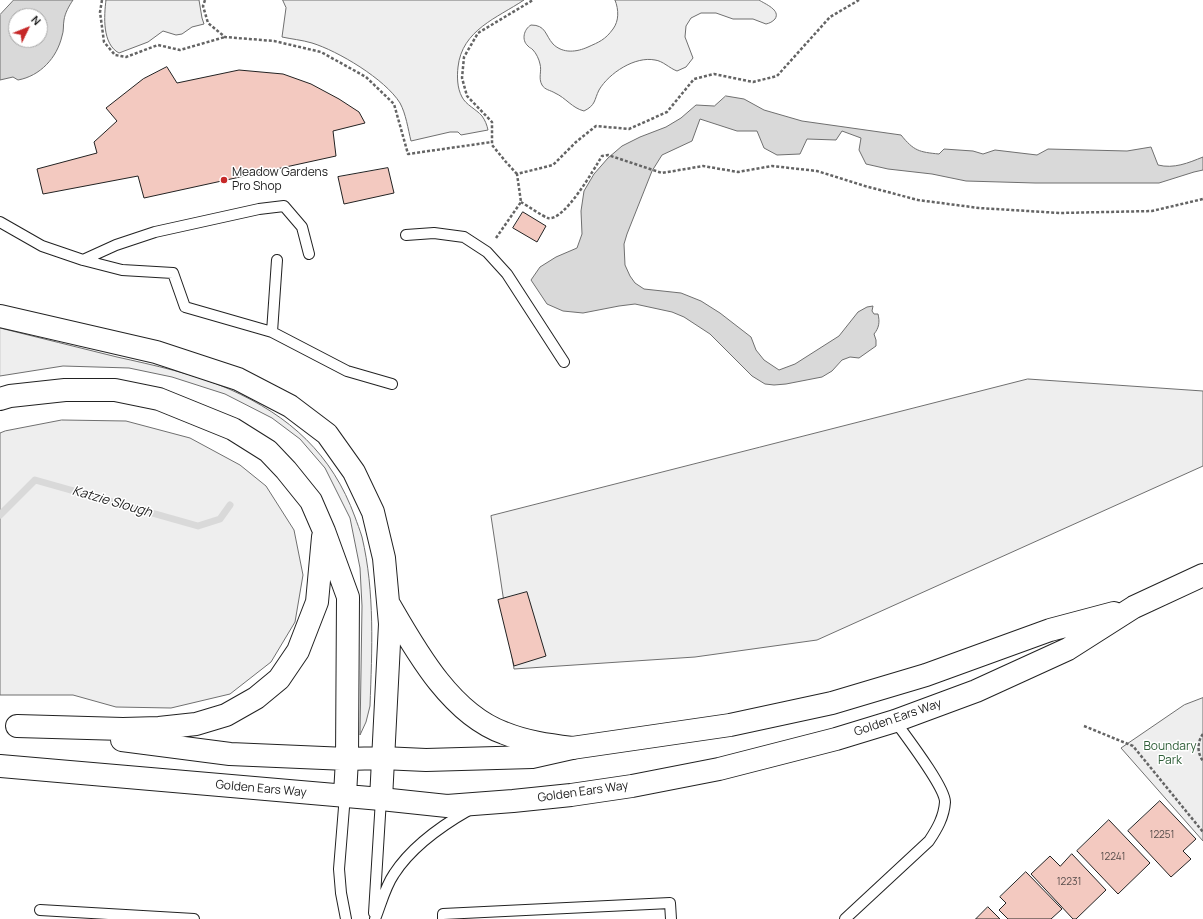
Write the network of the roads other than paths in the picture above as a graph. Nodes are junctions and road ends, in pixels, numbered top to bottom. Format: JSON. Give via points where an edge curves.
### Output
{"nodes":[{"id":1,"x":0,"y":222,"type":"edge"},
{"id":2,"x":406,"y":235,"type":"dead end"},
{"id":3,"x":309,"y":254,"type":"dead end"},
{"id":4,"x":83,"y":260,"type":"junction"},
{"id":5,"x":277,"y":260,"type":"dead end"},
{"id":6,"x":0,"y":316,"type":"edge"},
{"id":7,"x":272,"y":332,"type":"junction"},
{"id":8,"x":564,"y":362,"type":"dead end"},
{"id":9,"x":392,"y":384,"type":"dead end"},
{"id":10,"x":3,"y":400,"type":"edge"},
{"id":11,"x":324,"y":531,"type":"junction"},
{"id":12,"x":1203,"y":575,"type":"edge"},
{"id":13,"x":388,"y":603,"type":"junction"},
{"id":14,"x":1134,"y":607,"type":"junction"},
{"id":15,"x":895,"y":720,"type":"junction"},
{"id":16,"x":8,"y":726,"type":"edge"},
{"id":17,"x":572,"y":748,"type":"junction"},
{"id":18,"x":382,"y":758,"type":"junction"},
{"id":19,"x":347,"y":759,"type":"junction"},
{"id":20,"x":0,"y":766,"type":"edge"},
{"id":21,"x":345,"y":795,"type":"junction"},
{"id":22,"x":381,"y":799,"type":"junction"},
{"id":23,"x":478,"y":804,"type":"junction"},
{"id":24,"x":40,"y":910,"type":"dead end"},
{"id":25,"x":194,"y":919,"type":"edge"},
{"id":26,"x":346,"y":919,"type":"edge"},
{"id":27,"x":375,"y":919,"type":"edge"},
{"id":28,"x":443,"y":919,"type":"edge"},
{"id":29,"x":671,"y":919,"type":"edge"},
{"id":30,"x":845,"y":919,"type":"edge"}],
"edges":[{"from":1,"to":4,"type":"lane","via":[[42,246]]},
{"from":2,"to":8,"type":"lane","via":[[434,232],[464,237],[487,252],[506,274]]},
{"from":3,"to":4,"type":"lane","via":[[302,227],[284,206],[258,209],[155,232],[116,245]]},
{"from":4,"to":7,"type":"lane","via":[[122,270],[173,272],[185,307]]},
{"from":5,"to":7,"type":"lane"},
{"from":6,"to":13,"type":"main road","via":[[156,352],[238,379],[290,406],[327,434],[354,472],[373,512],[384,558]]},
{"from":7,"to":9,"type":"lane","via":[[347,371]]},
{"from":10,"to":11,"type":"main road","via":[[65,390],[115,390],[159,399],[233,429],[268,451],[286,470],[311,501]]},
{"from":11,"to":16,"type":"main road","via":[[318,602],[298,651],[279,679],[256,698],[226,715],[196,724],[123,729]]},
{"from":11,"to":19,"type":"main road","via":[[348,597]]},
{"from":12,"to":14,"type":"main road","name":"Golden Ears Way"},
{"from":13,"to":17,"type":"main road","via":[[427,666],[463,708],[483,723],[503,733]]},
{"from":13,"to":18,"type":"main road","via":[[390,624]]},
{"from":14,"to":15,"type":"main road","name":"Golden Ears Way","via":[[1068,649],[976,691]]},
{"from":14,"to":17,"type":"main road","name":"Golden Ears Way","via":[[1050,630],[926,675],[832,703],[730,725]]},
{"from":15,"to":23,"type":"main road","name":"Golden Ears Way","via":[[836,739],[719,769],[564,796]]},
{"from":15,"to":30,"type":"lane","via":[[940,786],[945,800],[943,815],[929,842]]},
{"from":16,"to":19,"type":"main road","name":"Golden Ears Way","via":[[230,754]]},
{"from":17,"to":18,"type":"main road","name":"Golden Ears Way","via":[[532,757],[426,760]]},
{"from":18,"to":19,"type":"main road","name":"Golden Ears Way"},
{"from":18,"to":22,"type":"main road"},
{"from":19,"to":21,"type":"main road"},
{"from":20,"to":21,"type":"main road","name":"Golden Ears Way"},
{"from":21,"to":22,"type":"main road","name":"Golden Ears Way"},
{"from":21,"to":26,"type":"lane","via":[[339,869]]},
{"from":22,"to":23,"type":"main road","name":"Golden Ears Way","via":[[447,806]]},
{"from":22,"to":27,"type":"lane"},
{"from":23,"to":27,"type":"lane","via":[[453,819],[407,857],[394,874]]},
{"from":24,"to":25,"type":"lane"},
{"from":28,"to":29,"type":"lane","via":[[443,914],[670,903]]}]}
